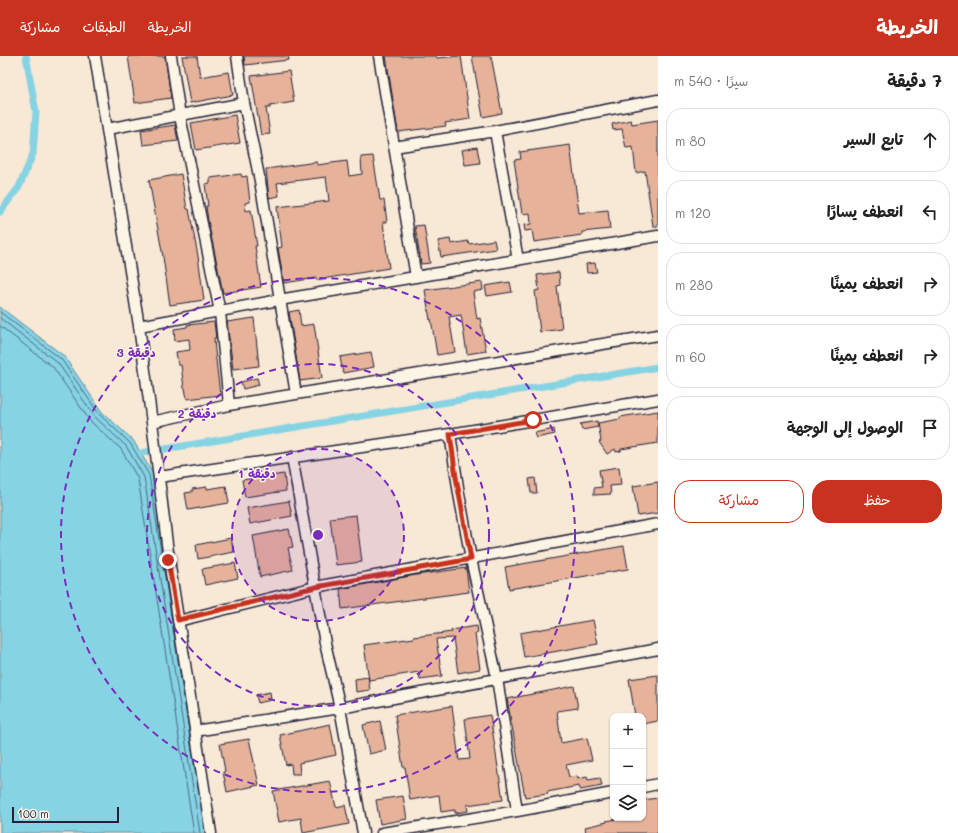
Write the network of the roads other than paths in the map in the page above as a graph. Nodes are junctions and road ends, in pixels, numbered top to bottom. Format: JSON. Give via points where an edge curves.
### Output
{"nodes":[{"id":1,"x":95,"y":56,"type":"edge"},
{"id":2,"x":171,"y":56,"type":"edge"},
{"id":3,"x":237,"y":56,"type":"edge"},
{"id":4,"x":379,"y":56,"type":"edge"},
{"id":5,"x":658,"y":100,"type":"edge"},
{"id":6,"x":244,"y":103,"type":"junction"},
{"id":7,"x":180,"y":116,"type":"junction"},
{"id":8,"x":107,"y":128,"type":"junction"},
{"id":9,"x":494,"y":130,"type":"junction"},
{"id":10,"x":394,"y":147,"type":"junction"},
{"id":11,"x":658,"y":236,"type":"edge"},
{"id":12,"x":518,"y":260,"type":"junction"},
{"id":13,"x":416,"y":277,"type":"junction"},
{"id":14,"x":279,"y":300,"type":"junction"},
{"id":15,"x":220,"y":312,"type":"junction"},
{"id":16,"x":139,"y":326,"type":"junction"},
{"id":17,"x":658,"y":335,"type":"edge"},
{"id":18,"x":296,"y":394,"type":"junction"},
{"id":19,"x":658,"y":399,"type":"edge"},
{"id":20,"x":229,"y":405,"type":"junction"},
{"id":21,"x":152,"y":422,"type":"junction"},
{"id":22,"x":450,"y":434,"type":"junction"},
{"id":23,"x":292,"y":457,"type":"junction"},
{"id":24,"x":159,"y":477,"type":"junction"},
{"id":25,"x":658,"y":524,"type":"edge"},
{"id":26,"x":471,"y":559,"type":"junction"},
{"id":27,"x":316,"y":587,"type":"junction"},
{"id":28,"x":178,"y":620,"type":"junction"},
{"id":29,"x":658,"y":649,"type":"edge"},
{"id":30,"x":497,"y":678,"type":"junction"},
{"id":31,"x":340,"y":708,"type":"junction"},
{"id":32,"x":195,"y":731,"type":"junction"},
{"id":33,"x":658,"y":784,"type":"edge"},
{"id":34,"x":646,"y":786,"type":"edge"},
{"id":35,"x":610,"y":794,"type":"edge"},
{"id":36,"x":517,"y":811,"type":"junction"},
{"id":37,"x":211,"y":833,"type":"edge"},
{"id":38,"x":363,"y":833,"type":"edge"},
{"id":39,"x":382,"y":833,"type":"edge"}],
"edges":[{"from":1,"to":8,"type":"street"},
{"from":2,"to":7,"type":"street"},
{"from":3,"to":6,"type":"street"},
{"from":4,"to":10,"type":"street"},
{"from":5,"to":9,"type":"street"},
{"from":6,"to":7,"type":"street"},
{"from":6,"to":14,"type":"street"},
{"from":7,"to":8,"type":"street"},
{"from":7,"to":15,"type":"street"},
{"from":8,"to":16,"type":"street"},
{"from":9,"to":10,"type":"street"},
{"from":9,"to":12,"type":"street"},
{"from":10,"to":13,"type":"street"},
{"from":11,"to":12,"type":"street"},
{"from":12,"to":13,"type":"street"},
{"from":13,"to":14,"type":"street"},
{"from":14,"to":15,"type":"street"},
{"from":14,"to":18,"type":"street"},
{"from":15,"to":16,"type":"street"},
{"from":15,"to":20,"type":"street"},
{"from":16,"to":21,"type":"street"},
{"from":17,"to":18,"type":"street"},
{"from":18,"to":20,"type":"street"},
{"from":19,"to":22,"type":"street"},
{"from":20,"to":21,"type":"street"},
{"from":21,"to":24,"type":"street"},
{"from":22,"to":23,"type":"street"},
{"from":22,"to":26,"type":"street"},
{"from":23,"to":24,"type":"street"},
{"from":23,"to":27,"type":"street"},
{"from":24,"to":28,"type":"street","via":[[168,560]]},
{"from":25,"to":26,"type":"street"},
{"from":26,"to":27,"type":"street"},
{"from":26,"to":30,"type":"street"},
{"from":27,"to":28,"type":"street"},
{"from":27,"to":31,"type":"street","via":[[325,643]]},
{"from":28,"to":32,"type":"street"},
{"from":29,"to":30,"type":"street"},
{"from":30,"to":31,"type":"street"},
{"from":30,"to":36,"type":"street"},
{"from":31,"to":32,"type":"street"},
{"from":31,"to":38,"type":"street"},
{"from":32,"to":37,"type":"street"},
{"from":33,"to":34,"type":"street"},
{"from":35,"to":36,"type":"street"},
{"from":36,"to":39,"type":"street"}]}
